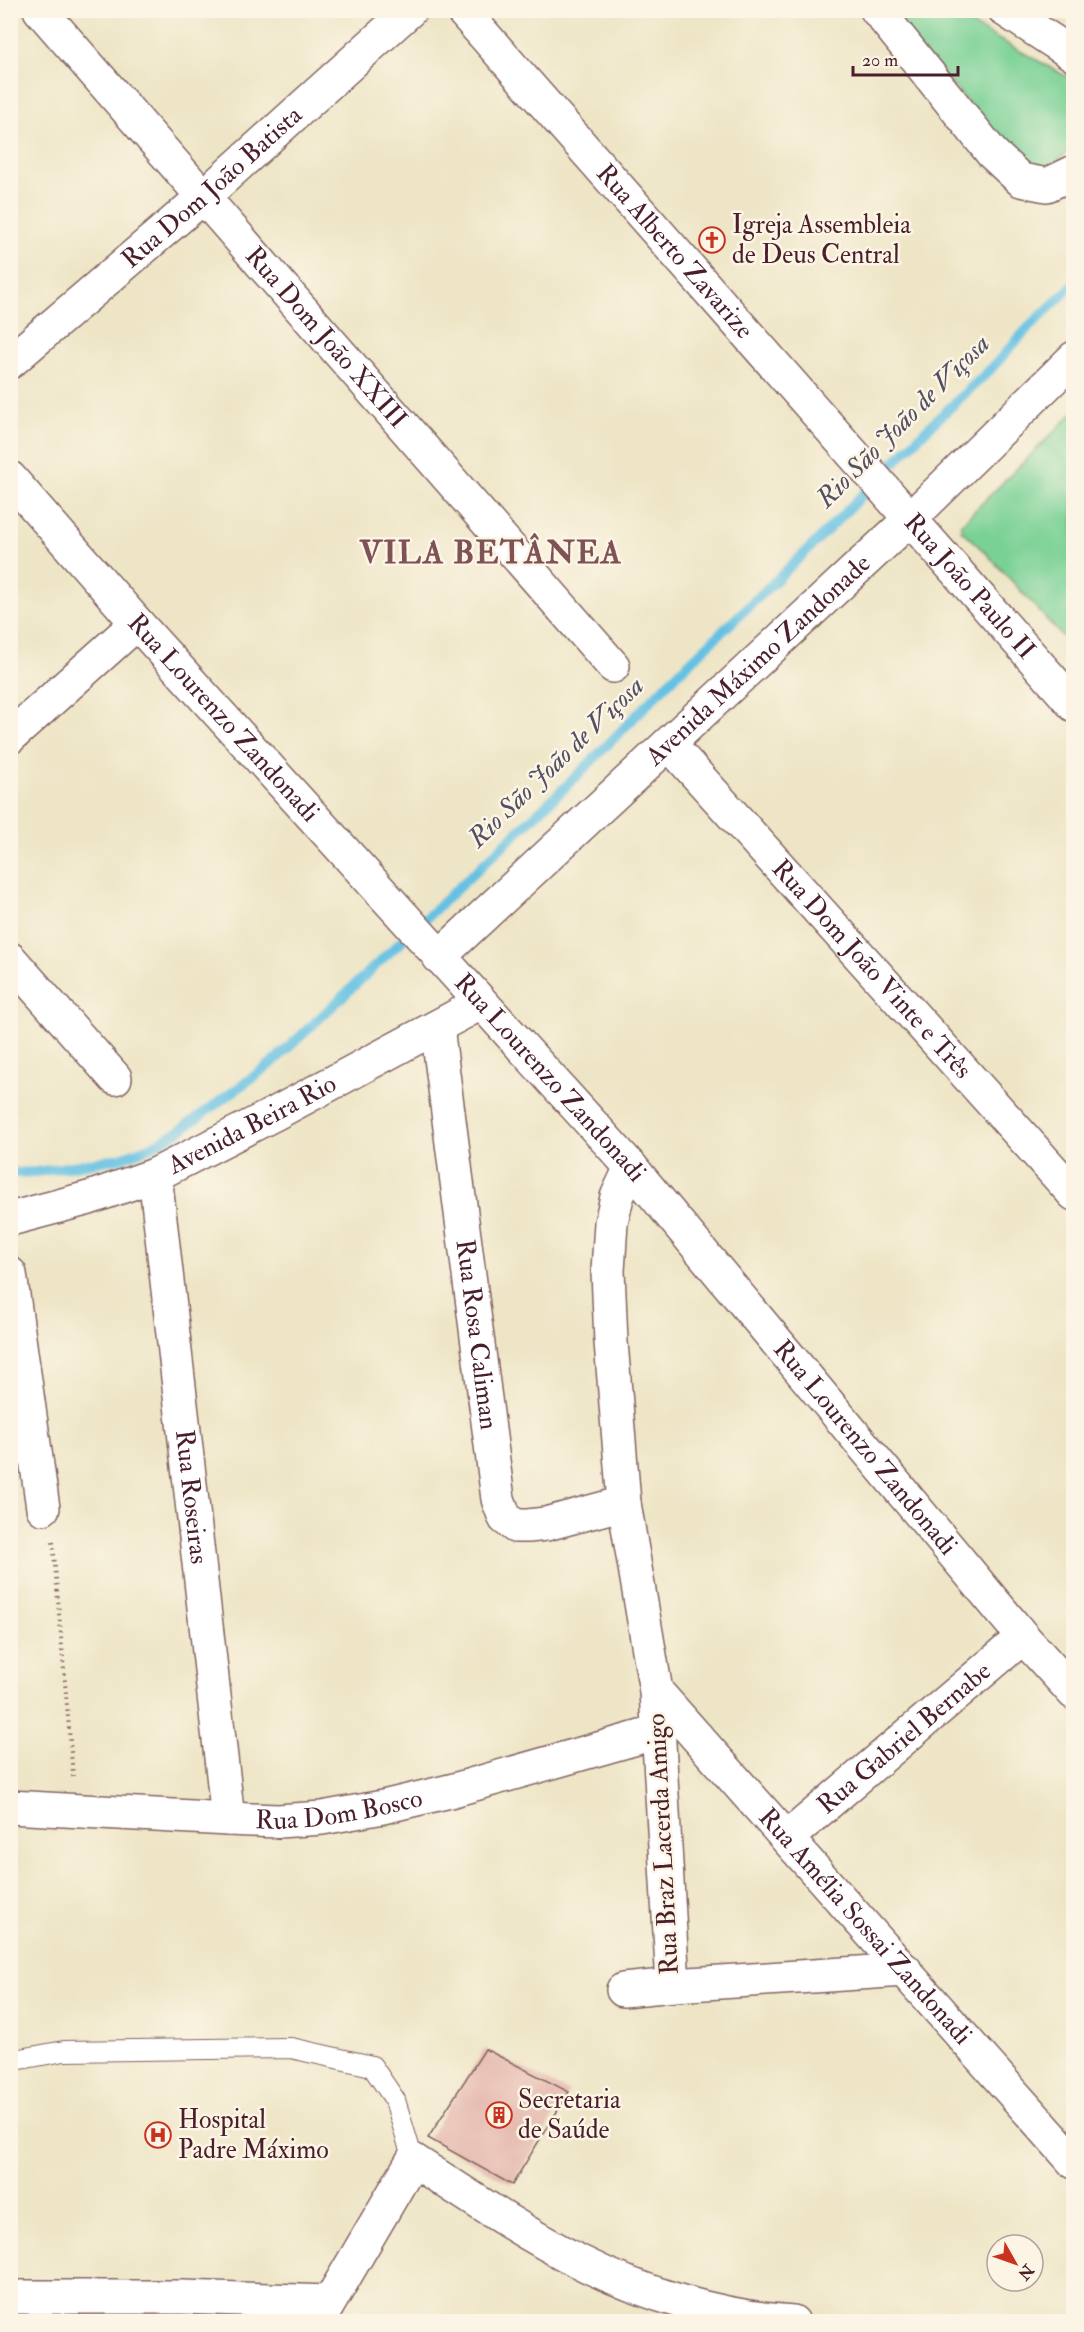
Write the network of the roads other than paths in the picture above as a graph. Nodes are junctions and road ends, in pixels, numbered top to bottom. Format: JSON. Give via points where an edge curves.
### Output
{"nodes":[{"id":1,"x":40,"y":10,"type":"edge"},
{"id":2,"x":411,"y":10,"type":"edge"},
{"id":3,"x":462,"y":10,"type":"edge"},
{"id":4,"x":877,"y":10,"type":"edge"},
{"id":5,"x":1005,"y":10,"type":"edge"},
{"id":6,"x":1074,"y":55,"type":"edge"},
{"id":7,"x":1070,"y":174,"type":"edge"},
{"id":8,"x":203,"y":197,"type":"junction"},
{"id":9,"x":1074,"y":358,"type":"edge"},
{"id":10,"x":10,"y":362,"type":"edge"},
{"id":11,"x":10,"y":478,"type":"edge"},
{"id":12,"x":890,"y":494,"type":"joint"},
{"id":13,"x":910,"y":519,"type":"junction"},
{"id":14,"x":137,"y":623,"type":"junction"},
{"id":15,"x":613,"y":666,"type":"dead end"},
{"id":16,"x":1074,"y":705,"type":"edge"},
{"id":17,"x":10,"y":737,"type":"edge"},
{"id":18,"x":669,"y":744,"type":"junction"},
{"id":19,"x":431,"y":947,"type":"junction"},
{"id":20,"x":10,"y":958,"type":"edge"},
{"id":21,"x":481,"y":1003,"type":"junction"},
{"id":22,"x":437,"y":1027,"type":"junction"},
{"id":23,"x":115,"y":1078,"type":"dead end"},
{"id":24,"x":631,"y":1167,"type":"junction"},
{"id":25,"x":155,"y":1175,"type":"junction"},
{"id":26,"x":1074,"y":1194,"type":"edge"},
{"id":27,"x":10,"y":1219,"type":"edge"},
{"id":28,"x":10,"y":1274,"type":"edge"},
{"id":29,"x":624,"y":1503,"type":"junction"},
{"id":30,"x":47,"y":1523,"type":"road end"},
{"id":31,"x":1023,"y":1637,"type":"junction"},
{"id":32,"x":656,"y":1691,"type":"junction"},
{"id":33,"x":1074,"y":1693,"type":"edge"},
{"id":34,"x":658,"y":1732,"type":"junction"},
{"id":35,"x":10,"y":1807,"type":"edge"},
{"id":36,"x":228,"y":1819,"type":"junction"},
{"id":37,"x":787,"y":1838,"type":"junction"},
{"id":38,"x":905,"y":1970,"type":"junction"},
{"id":39,"x":673,"y":1985,"type":"junction"},
{"id":40,"x":622,"y":1990,"type":"dead end"},
{"id":41,"x":10,"y":2061,"type":"edge"},
{"id":42,"x":413,"y":2160,"type":"junction"},
{"id":43,"x":1074,"y":2162,"type":"edge"},
{"id":44,"x":10,"y":2297,"type":"edge"},
{"id":45,"x":324,"y":2312,"type":"edge"},
{"id":46,"x":793,"y":2322,"type":"edge"}],
"edges":[{"from":1,"to":8,"type":"street","name":"Rua Dom João XXIII"},
{"from":2,"to":8,"type":"street","name":"Rua Dom João Batista"},
{"from":3,"to":12,"type":"street","name":"Rua Alberto Zavarize"},
{"from":4,"to":7,"type":"street","via":[[992,153],[1021,180],[1047,185]]},
{"from":5,"to":6,"type":"street"},
{"from":8,"to":10,"type":"street","name":"Rua Dom João Batista"},
{"from":8,"to":15,"type":"street","name":"Rua Dom João XXIII"},
{"from":9,"to":13,"type":"street","name":"Avenida Máximo Zandonade"},
{"from":11,"to":14,"type":"street","name":"Rua Lourenzo Zandonadi"},
{"from":12,"to":13,"type":"street","name":"Rua João Paulo II"},
{"from":13,"to":16,"type":"street","name":"Rua João Paulo II"},
{"from":13,"to":18,"type":"street","name":"Avenida Máximo Zandonade"},
{"from":14,"to":17,"type":"street"},
{"from":14,"to":19,"type":"street","name":"Rua Lourenzo Zandonadi"},
{"from":18,"to":19,"type":"street","name":"Avenida Máximo Zandonade"},
{"from":18,"to":26,"type":"street","name":"Rua Dom João Vinte e Três"},
{"from":19,"to":21,"type":"street","name":"Rua Lourenzo Zandonadi"},
{"from":20,"to":23,"type":"street"},
{"from":21,"to":22,"type":"street","name":"Avenida Beira Rio"},
{"from":21,"to":24,"type":"street","name":"Rua Lourenzo Zandonadi"},
{"from":22,"to":25,"type":"street","name":"Avenida Beira Rio"},
{"from":22,"to":29,"type":"street","name":"Rua Rosa Caliman","via":[[498,1500],[505,1518],[515,1526],[546,1524]]},
{"from":24,"to":29,"type":"street","name":"Rua Braz Lacerda Amigo","via":[[617,1197],[611,1223],[608,1271]]},
{"from":24,"to":31,"type":"street","name":"Rua Lourenzo Zandonadi"},
{"from":25,"to":27,"type":"street","name":"Avenida Beira Rio"},
{"from":25,"to":36,"type":"street","name":"Rua Roseiras"},
{"from":28,"to":30,"type":"street"},
{"from":29,"to":32,"type":"street","name":"Rua Braz Lacerda Amigo"},
{"from":31,"to":33,"type":"street","name":"Rua Lourenzo Zandonadi"},
{"from":31,"to":37,"type":"street","name":"Rua Gabriel Bernabe"},
{"from":32,"to":34,"type":"street","name":"Rua Braz Lacerda Amigo"},
{"from":32,"to":37,"type":"street","name":"Rua Amélia Sossai Zandonadi"},
{"from":34,"to":36,"type":"street","name":"Rua Dom Bosco","via":[[383,1807],[322,1818]]},
{"from":34,"to":39,"type":"street","name":"Rua Braz Lacerda Amigo"},
{"from":35,"to":36,"type":"street","name":"Rua Dom Bosco"},
{"from":37,"to":38,"type":"street","name":"Rua Amélia Sossai Zandonadi"},
{"from":38,"to":39,"type":"street"},
{"from":38,"to":43,"type":"street","name":"Rua Amélia Sossai Zandonadi"},
{"from":39,"to":40,"type":"street","name":"Rua Braz Lacerda Amigo"},
{"from":41,"to":42,"type":"lane","via":[[64,2051],[291,2048],[372,2066],[395,2100]]},
{"from":42,"to":45,"type":"street"},
{"from":42,"to":46,"type":"street","via":[[578,2261],[669,2299]]},
{"from":44,"to":45,"type":"street","via":[[193,2297]]}]}
